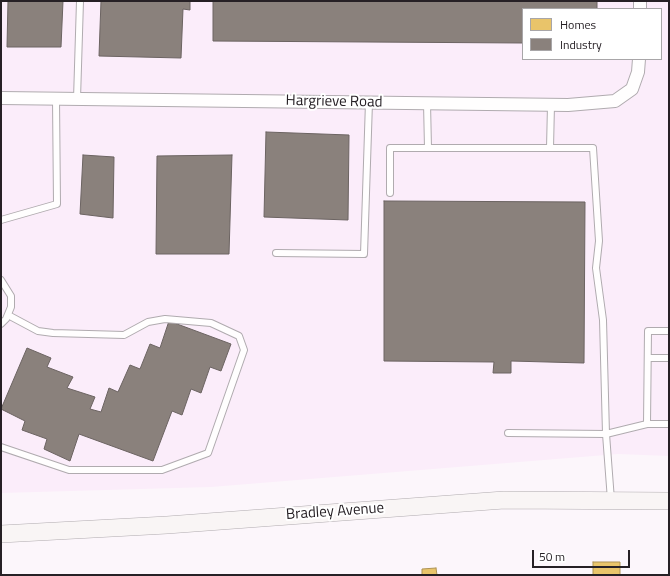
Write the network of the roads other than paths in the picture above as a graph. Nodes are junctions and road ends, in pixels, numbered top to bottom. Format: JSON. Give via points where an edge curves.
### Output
{"nodes":[{"id":1,"x":80,"y":1,"type":"edge"},
{"id":2,"x":639,"y":60,"type":"edge"},
{"id":3,"x":1,"y":98,"type":"edge"},
{"id":4,"x":56,"y":99,"type":"junction"},
{"id":5,"x":77,"y":99,"type":"junction"},
{"id":6,"x":369,"y":102,"type":"junction"},
{"id":7,"x":428,"y":103,"type":"junction"},
{"id":8,"x":551,"y":104,"type":"junction"},
{"id":9,"x":428,"y":148,"type":"junction"},
{"id":10,"x":550,"y":148,"type":"junction"},
{"id":11,"x":390,"y":193,"type":"dead end"},
{"id":12,"x":1,"y":220,"type":"edge"},
{"id":13,"x":276,"y":253,"type":"dead end"},
{"id":14,"x":1,"y":280,"type":"edge"},
{"id":15,"x":8,"y":315,"type":"junction"},
{"id":16,"x":1,"y":324,"type":"edge"},
{"id":17,"x":669,"y":331,"type":"edge"},
{"id":18,"x":648,"y":358,"type":"junction"},
{"id":19,"x":669,"y":358,"type":"edge"},
{"id":20,"x":647,"y":424,"type":"junction"},
{"id":21,"x":669,"y":424,"type":"edge"},
{"id":22,"x":508,"y":433,"type":"dead end"},
{"id":23,"x":606,"y":434,"type":"junction"},
{"id":24,"x":1,"y":447,"type":"edge"},
{"id":25,"x":611,"y":500,"type":"junction"},
{"id":26,"x":669,"y":501,"type":"edge"},
{"id":27,"x":1,"y":534,"type":"edge"}],
"edges":[{"from":1,"to":5,"type":"lane"},
{"from":2,"to":8,"type":"street","name":"Hargrieve Road","via":[[632,89],[615,101]]},
{"from":3,"to":4,"type":"street","name":"Hargrieve Road"},
{"from":4,"to":5,"type":"street","name":"Hargrieve Road"},
{"from":4,"to":12,"type":"lane","via":[[57,204]]},
{"from":5,"to":6,"type":"street","name":"Hargrieve Road"},
{"from":6,"to":7,"type":"street","name":"Hargrieve Road"},
{"from":6,"to":13,"type":"lane","via":[[364,254]]},
{"from":7,"to":8,"type":"street","name":"Hargrieve Road"},
{"from":7,"to":9,"type":"lane"},
{"from":8,"to":10,"type":"lane"},
{"from":9,"to":10,"type":"lane"},
{"from":9,"to":11,"type":"lane","via":[[390,148]]},
{"from":10,"to":23,"type":"lane","via":[[593,148],[599,241],[596,268],[602,320]]},
{"from":14,"to":15,"type":"lane","via":[[11,296]]},
{"from":15,"to":16,"type":"lane"},
{"from":15,"to":24,"type":"lane","via":[[38,331],[53,333],[124,335],[148,322],[165,319],[211,324],[239,336],[244,350],[208,453],[162,470],[69,470]]},
{"from":17,"to":18,"type":"lane","via":[[648,331]]},
{"from":18,"to":19,"type":"lane"},
{"from":18,"to":20,"type":"lane"},
{"from":20,"to":21,"type":"lane"},
{"from":20,"to":23,"type":"lane"},
{"from":22,"to":23,"type":"lane"},
{"from":23,"to":25,"type":"lane"},
{"from":25,"to":26,"type":"main road","name":"Bradley Avenue"},
{"from":25,"to":27,"type":"main road","name":"Bradley Avenue","via":[[504,500],[167,525]]}]}
